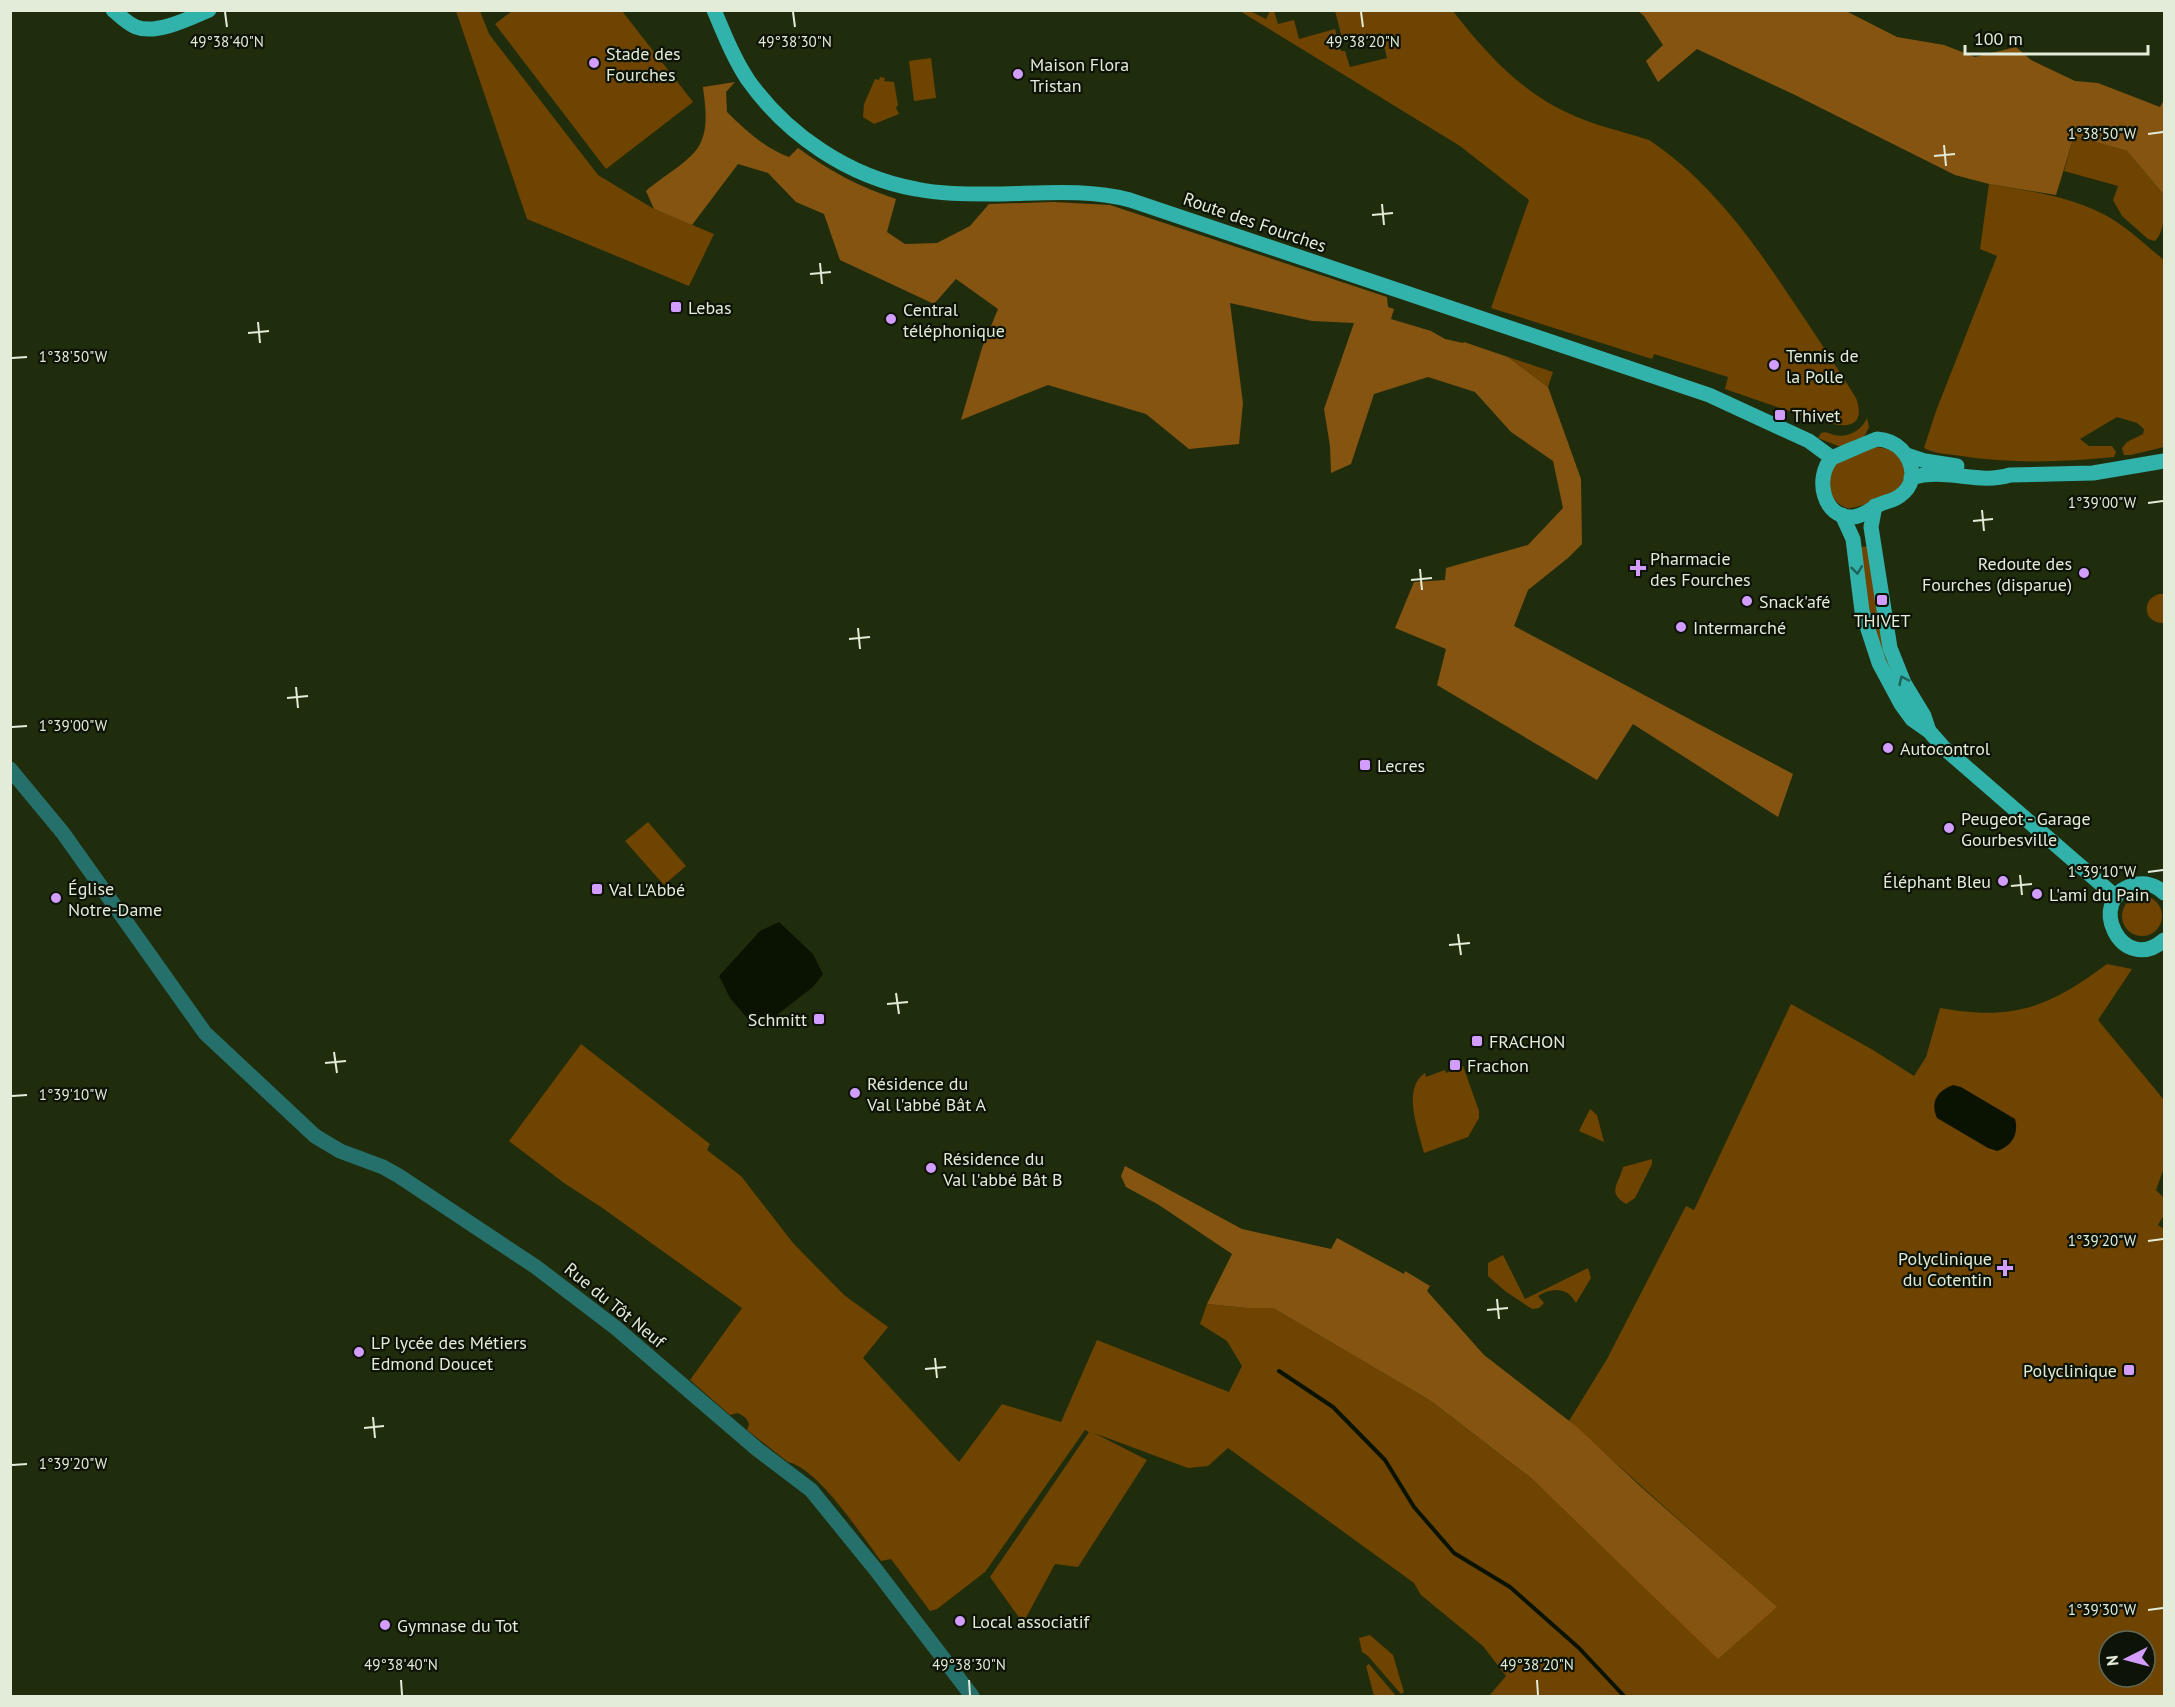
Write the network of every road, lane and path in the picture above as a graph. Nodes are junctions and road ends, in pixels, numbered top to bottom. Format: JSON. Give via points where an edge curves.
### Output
{"nodes":[{"id":1,"x":113,"y":10,"type":"edge"},
{"id":2,"x":209,"y":10,"type":"edge"},
{"id":3,"x":714,"y":10,"type":"edge"},
{"id":4,"x":1907,"y":455,"type":"junction"},
{"id":5,"x":1832,"y":458,"type":"junction"},
{"id":6,"x":2164,"y":461,"type":"edge"},
{"id":7,"x":2010,"y":475,"type":"junction"},
{"id":8,"x":1911,"y":478,"type":"junction"},
{"id":9,"x":1875,"y":506,"type":"junction"},
{"id":10,"x":1842,"y":514,"type":"junction"},
{"id":11,"x":1929,"y":732,"type":"junction"},
{"id":12,"x":10,"y":769,"type":"edge"},
{"id":13,"x":2164,"y":893,"type":"edge"},
{"id":14,"x":2116,"y":897,"type":"junction"},
{"id":15,"x":2163,"y":944,"type":"edge"},
{"id":16,"x":972,"y":1696,"type":"edge"}],
"edges":[{"from":1,"to":2,"type":"main road","via":[[134,27],[150,30]]},
{"from":3,"to":5,"type":"main road","name":"Route des Fourches","via":[[747,78],[762,99],[811,143],[856,169],[929,192],[1077,192],[1130,200],[1709,395],[1809,441]]},
{"from":4,"to":5,"type":"main road","via":[[1890,442],[1877,439]]},
{"from":4,"to":7,"type":"main road"},
{"from":4,"to":8,"type":"main road"},
{"from":5,"to":10,"type":"main road","via":[[1822,487],[1829,505]]},
{"from":6,"to":7,"type":"main road","via":[[2093,473]]},
{"from":7,"to":8,"type":"main road","via":[[1998,479],[1933,474]]},
{"from":8,"to":9,"type":"main road","via":[[1900,496]]},
{"from":9,"to":10,"type":"main road","via":[[1861,515]]},
{"from":11,"to":9,"type":"main road","one_way":true,"via":[[1890,648],[1871,526]]},
{"from":10,"to":11,"type":"main road","one_way":true,"via":[[1853,539],[1862,611],[1872,648],[1901,704]]},
{"from":11,"to":14,"type":"main road"},
{"from":12,"to":16,"type":"street","name":"Rue du Tôt Neuf","via":[[63,833],[205,1033],[315,1136],[399,1176],[536,1267],[616,1328],[810,1490]]},
{"from":13,"to":14,"type":"main road","via":[[2154,886],[2137,884]]},
{"from":14,"to":15,"type":"main road","via":[[2110,917],[2117,937],[2135,948]]}]}
